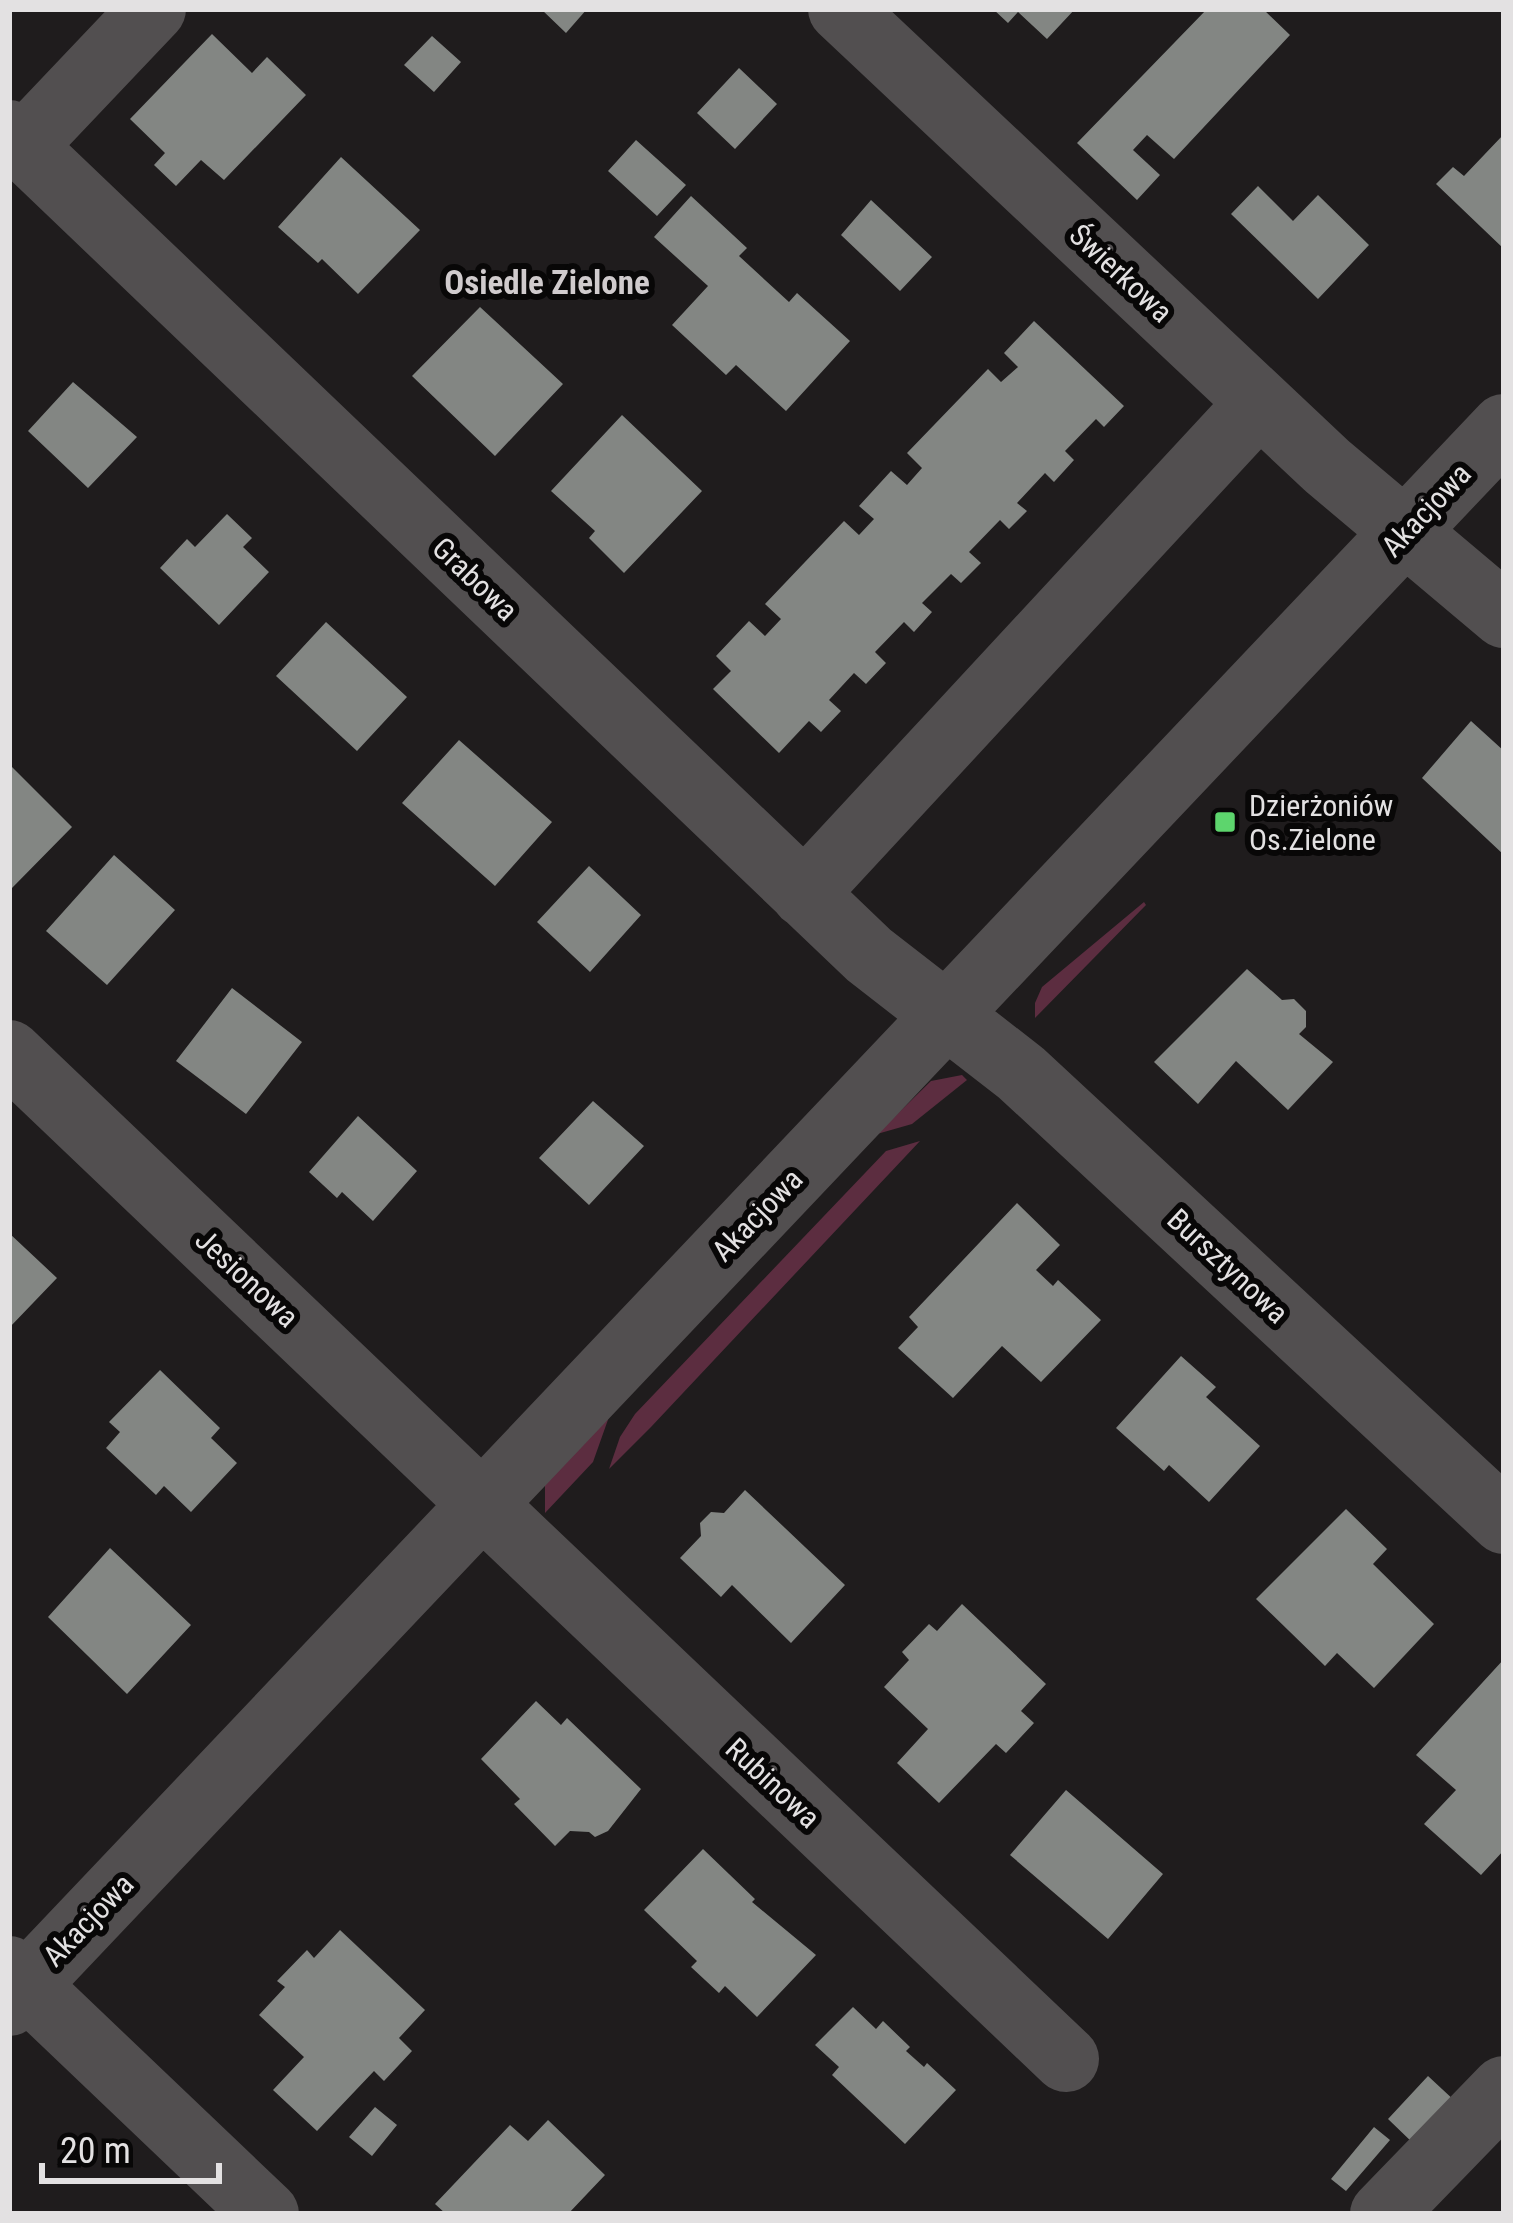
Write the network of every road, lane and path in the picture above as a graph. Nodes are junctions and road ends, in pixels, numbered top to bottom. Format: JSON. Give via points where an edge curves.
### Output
{"nodes":[{"id":1,"x":153,"y":9,"type":"edge"},
{"id":2,"x":841,"y":9,"type":"edge"},
{"id":3,"x":16,"y":139,"type":"edge"},
{"id":4,"x":1259,"y":403,"type":"junction"},
{"id":5,"x":1504,"y":427,"type":"edge"},
{"id":6,"x":1405,"y":532,"type":"junction"},
{"id":7,"x":1504,"y":615,"type":"edge"},
{"id":8,"x":804,"y":894,"type":"junction"},
{"id":9,"x":949,"y":1016,"type":"junction"},
{"id":10,"x":9,"y":1053,"type":"edge"},
{"id":11,"x":482,"y":1506,"type":"junction"},
{"id":12,"x":1504,"y":1521,"type":"edge"},
{"id":13,"x":15,"y":1986,"type":"edge"},
{"id":14,"x":1066,"y":2060,"type":"dead end"},
{"id":15,"x":1504,"y":2089,"type":"edge"},
{"id":16,"x":266,"y":2214,"type":"edge"},
{"id":17,"x":1383,"y":2214,"type":"edge"}],
"edges":[{"from":1,"to":3,"type":"street"},
{"from":2,"to":4,"type":"street","name":"Świerkowa"},
{"from":3,"to":8,"type":"street","name":"Grabowa"},
{"from":4,"to":6,"type":"street","name":"Świerkowa"},
{"from":4,"to":8,"type":"street"},
{"from":5,"to":6,"type":"street","name":"Akacjowa"},
{"from":6,"to":7,"type":"street","name":"Świerkowa"},
{"from":6,"to":9,"type":"street","name":"Akacjowa"},
{"from":8,"to":9,"type":"street","name":"Grabowa"},
{"from":9,"to":11,"type":"street","name":"Akacjowa"},
{"from":9,"to":12,"type":"street","name":"Bursztynowa","via":[[1021,1073]]},
{"from":10,"to":11,"type":"street","name":"Jesionowa"},
{"from":11,"to":13,"type":"street","name":"Akacjowa"},
{"from":11,"to":14,"type":"street","name":"Rubinowa"},
{"from":13,"to":16,"type":"street"},
{"from":15,"to":17,"type":"street"}]}
